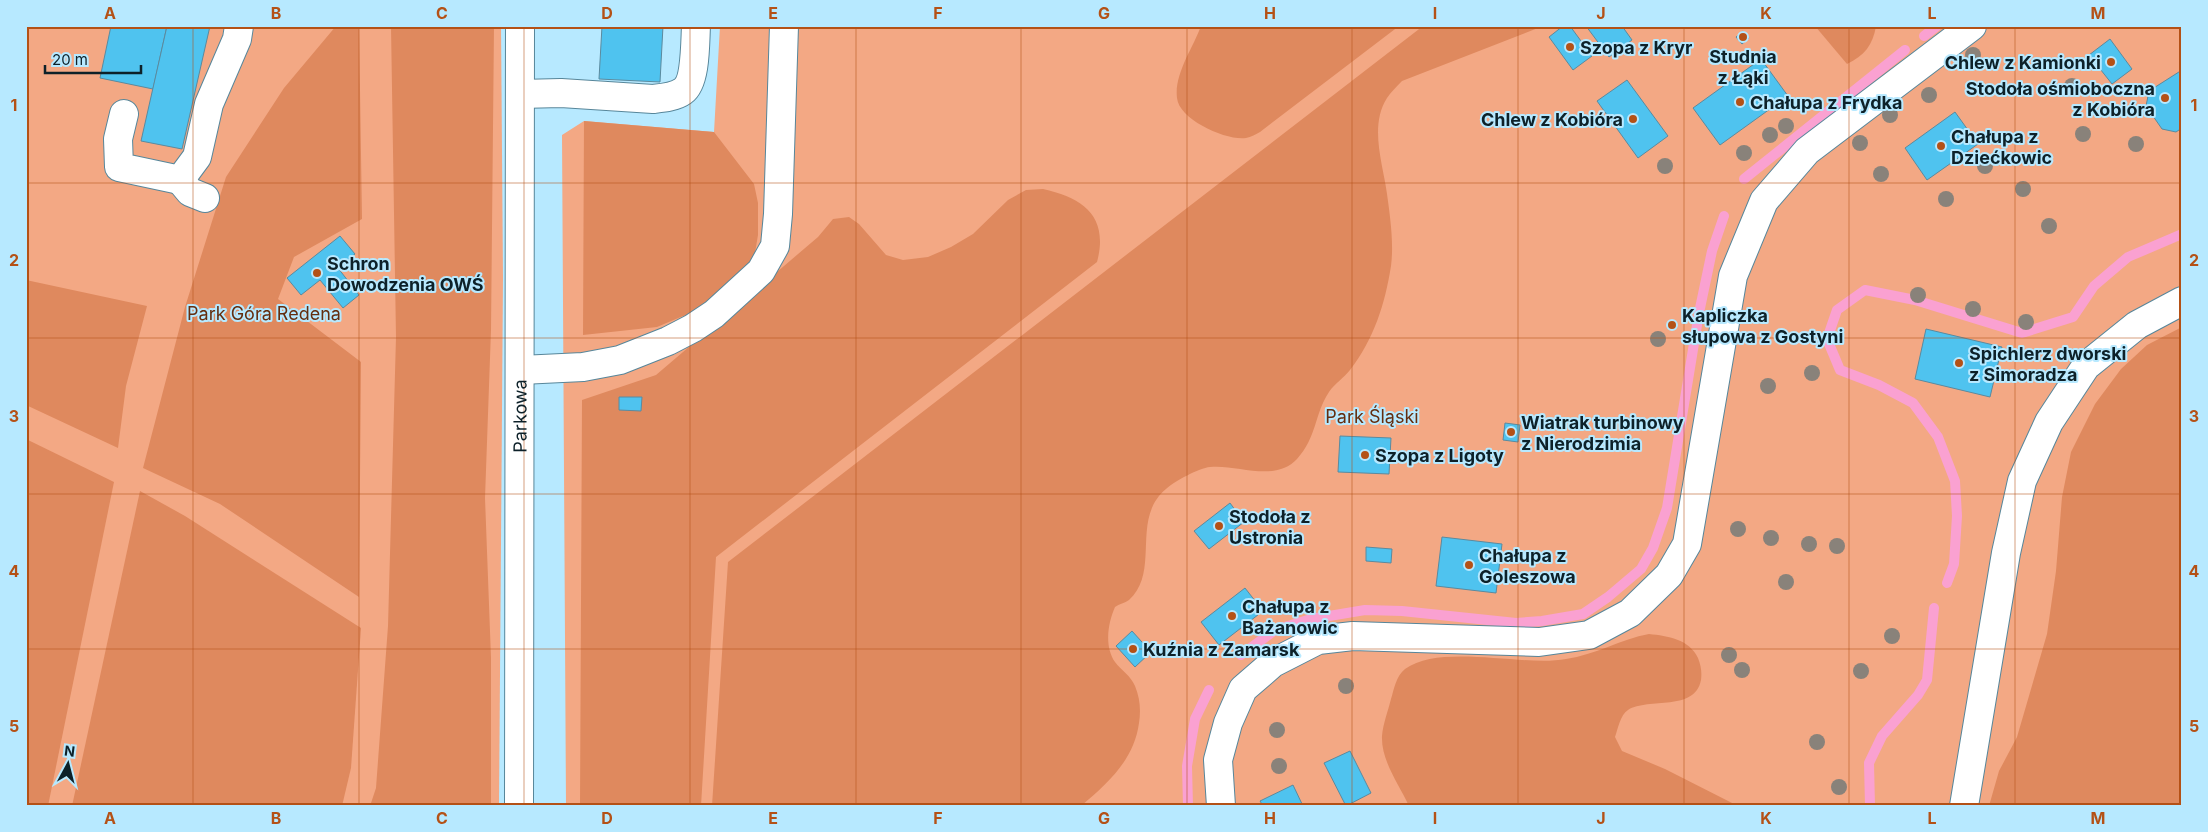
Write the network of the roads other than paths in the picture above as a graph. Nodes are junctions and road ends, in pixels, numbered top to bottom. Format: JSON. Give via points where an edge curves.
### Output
{"nodes":[{"id":1,"x":239,"y":26,"type":"edge"},
{"id":2,"x":520,"y":26,"type":"edge"},
{"id":3,"x":696,"y":26,"type":"edge"},
{"id":4,"x":784,"y":26,"type":"edge"},
{"id":5,"x":1972,"y":26,"type":"edge"},
{"id":6,"x":520,"y":94,"type":"junction"},
{"id":7,"x":124,"y":114,"type":"dead end"},
{"id":8,"x":180,"y":180,"type":"junction"},
{"id":9,"x":205,"y":198,"type":"dead end"},
{"id":10,"x":2182,"y":301,"type":"edge"},
{"id":11,"x":521,"y":370,"type":"junction"},
{"id":12,"x":519,"y":806,"type":"edge"},
{"id":13,"x":1221,"y":806,"type":"edge"},
{"id":14,"x":1964,"y":806,"type":"edge"}],
"edges":[{"from":1,"to":8,"type":"street","via":[[209,104],[197,157]]},
{"from":2,"to":6,"type":"street","name":"Parkowa"},
{"from":3,"to":6,"type":"street","via":[[690,83],[683,92],[653,99],[561,93]]},
{"from":4,"to":11,"type":"street","via":[[775,246],[761,271],[714,314],[668,341],[620,360],[583,367]]},
{"from":5,"to":13,"type":"street","via":[[1807,151],[1764,201],[1733,276],[1687,544],[1669,575],[1630,613],[1589,635],[1539,642],[1353,636],[1318,640],[1273,663],[1243,689],[1228,723],[1218,760]]},
{"from":6,"to":11,"type":"street","name":"Parkowa"},
{"from":7,"to":8,"type":"street","via":[[118,139],[119,167]]},
{"from":8,"to":9,"type":"street","via":[[190,192]]},
{"from":10,"to":14,"type":"street","via":[[2137,325],[2086,366],[2049,422],[2022,480],[2006,553]]},
{"from":11,"to":12,"type":"street","name":"Parkowa"}]}
